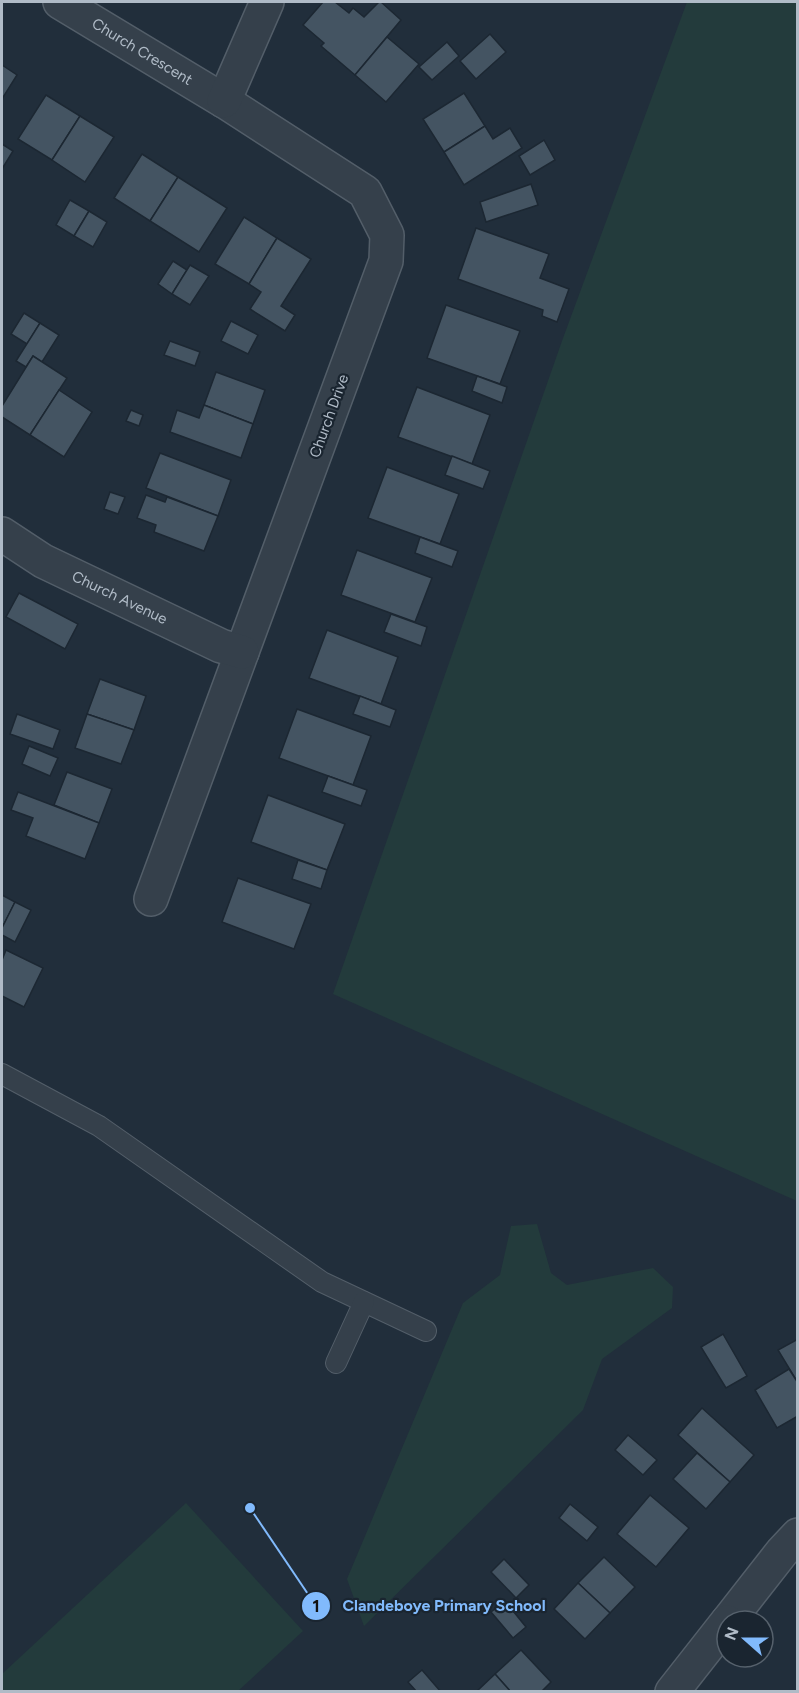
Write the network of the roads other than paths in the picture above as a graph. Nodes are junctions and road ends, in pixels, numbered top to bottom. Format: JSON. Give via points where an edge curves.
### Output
{"nodes":[{"id":1,"x":60,"y":2,"type":"edge"},
{"id":2,"x":267,"y":2,"type":"edge"},
{"id":3,"x":224,"y":101,"type":"junction"},
{"id":4,"x":2,"y":534,"type":"edge"},
{"id":5,"x":242,"y":652,"type":"junction"},
{"id":6,"x":151,"y":899,"type":"dead end"},
{"id":7,"x":2,"y":1074,"type":"edge"},
{"id":8,"x":364,"y":1302,"type":"junction"},
{"id":9,"x":426,"y":1331,"type":"dead end"},
{"id":10,"x":336,"y":1363,"type":"dead end"},
{"id":11,"x":798,"y":1535,"type":"edge"},
{"id":12,"x":737,"y":1609,"type":"edge"},
{"id":13,"x":715,"y":1636,"type":"edge"},
{"id":14,"x":672,"y":1692,"type":"edge"}],
"edges":[{"from":1,"to":3,"type":"street","name":"Church Crescent"},
{"from":2,"to":3,"type":"street"},
{"from":3,"to":5,"type":"street","name":"Church Drive","via":[[365,192],[387,235],[386,261]]},
{"from":4,"to":5,"type":"street","name":"Church Avenue","via":[[43,561],[221,646]]},
{"from":5,"to":6,"type":"street","name":"Church Drive"},
{"from":7,"to":8,"type":"lane","via":[[99,1126],[322,1282]]},
{"from":8,"to":9,"type":"lane"},
{"from":8,"to":10,"type":"lane"},
{"from":11,"to":12,"type":"street"},
{"from":13,"to":14,"type":"street"}]}
